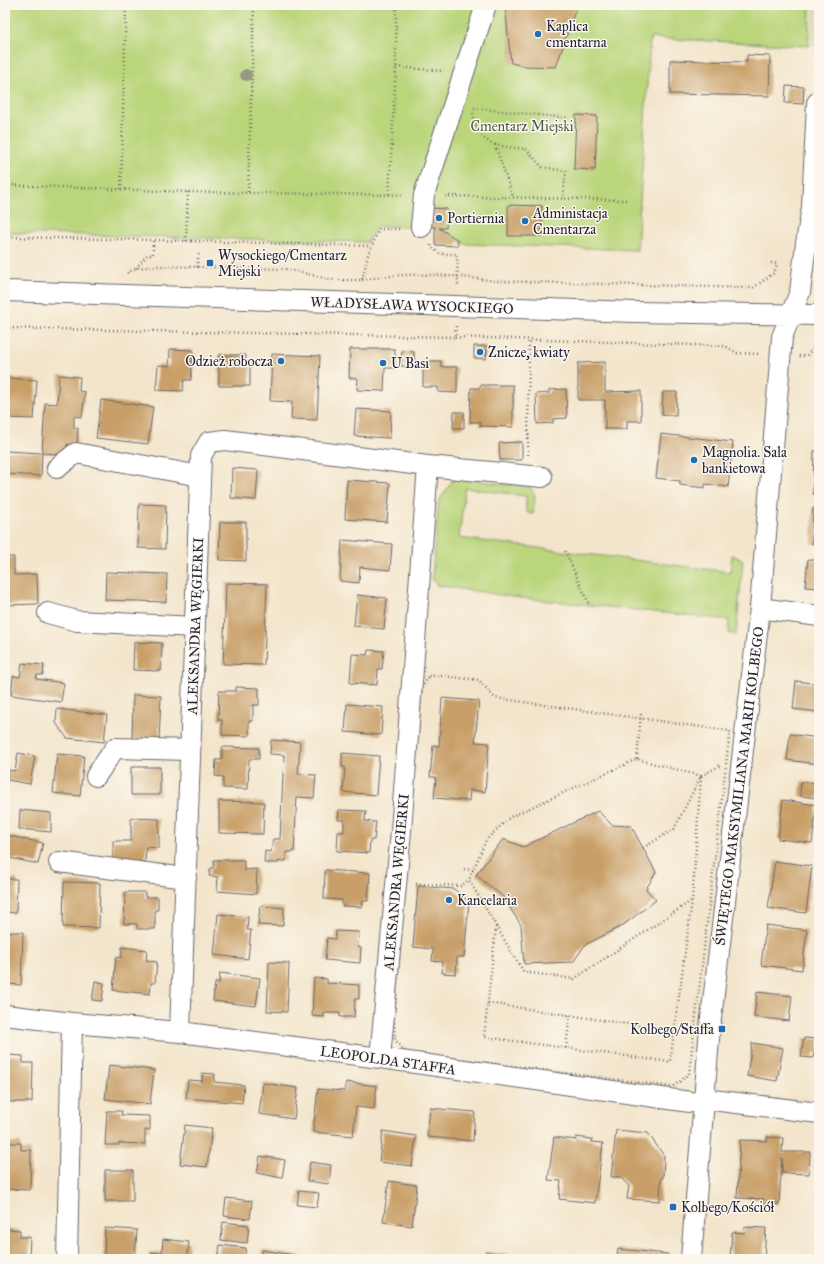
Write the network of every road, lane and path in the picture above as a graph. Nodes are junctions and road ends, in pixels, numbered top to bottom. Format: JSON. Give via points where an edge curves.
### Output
{"nodes":[{"id":1,"x":6,"y":5,"type":"edge"},
{"id":2,"x":126,"y":5,"type":"edge"},
{"id":3,"x":254,"y":5,"type":"edge"},
{"id":4,"x":396,"y":5,"type":"edge"},
{"id":5,"x":486,"y":5,"type":"edge"},
{"id":6,"x":5,"y":22,"type":"edge"},
{"id":7,"x":396,"y":67,"type":"junction"},
{"id":8,"x":465,"y":72,"type":"junction"},
{"id":9,"x":819,"y":101,"type":"edge"},
{"id":10,"x":567,"y":118,"type":"dead end"},
{"id":11,"x":495,"y":145,"type":"junction"},
{"id":12,"x":817,"y":155,"type":"edge"},
{"id":13,"x":5,"y":185,"type":"edge"},
{"id":14,"x":121,"y":189,"type":"junction"},
{"id":15,"x":188,"y":192,"type":"junction"},
{"id":16,"x":248,"y":193,"type":"junction"},
{"id":17,"x":389,"y":194,"type":"junction"},
{"id":18,"x":424,"y":196,"type":"junction"},
{"id":19,"x":513,"y":197,"type":"junction"},
{"id":20,"x":563,"y":198,"type":"junction"},
{"id":21,"x":627,"y":200,"type":"dead end"},
{"id":22,"x":421,"y":227,"type":"dead end"},
{"id":23,"x":5,"y":237,"type":"edge"},
{"id":24,"x":153,"y":240,"type":"junction"},
{"id":25,"x":186,"y":241,"type":"junction"},
{"id":26,"x":371,"y":246,"type":"dead end"},
{"id":27,"x":199,"y":251,"type":"dead end"},
{"id":28,"x":368,"y":255,"type":"dead end"},
{"id":29,"x":457,"y":262,"type":"dead end"},
{"id":30,"x":771,"y":263,"type":"dead end"},
{"id":31,"x":777,"y":264,"type":"junction"},
{"id":32,"x":783,"y":264,"type":"dead end"},
{"id":33,"x":197,"y":267,"type":"junction"},
{"id":34,"x":136,"y":268,"type":"junction"},
{"id":35,"x":121,"y":273,"type":"dead end"},
{"id":36,"x":458,"y":276,"type":"junction"},
{"id":37,"x":362,"y":280,"type":"junction"},
{"id":38,"x":5,"y":291,"type":"edge"},
{"id":39,"x":458,"y":306,"type":"junction"},
{"id":40,"x":792,"y":314,"type":"junction"},
{"id":41,"x":819,"y":315,"type":"edge"},
{"id":42,"x":5,"y":328,"type":"edge"},
{"id":43,"x":455,"y":337,"type":"junction"},
{"id":44,"x":529,"y":340,"type":"junction"},
{"id":45,"x":819,"y":346,"type":"edge"},
{"id":46,"x":780,"y":354,"type":"junction"},
{"id":47,"x":428,"y":466,"type":"junction"},
{"id":48,"x":58,"y":468,"type":"dead end"},
{"id":49,"x":200,"y":476,"type":"junction"},
{"id":50,"x":535,"y":477,"type":"joint"},
{"id":51,"x":565,"y":551,"type":"dead end"},
{"id":52,"x":589,"y":604,"type":"dead end"},
{"id":53,"x":760,"y":608,"type":"junction"},
{"id":54,"x":48,"y":613,"type":"dead end"},
{"id":55,"x":819,"y":616,"type":"edge"},
{"id":56,"x":195,"y":627,"type":"junction"},
{"id":57,"x":641,"y":714,"type":"dead end"},
{"id":58,"x":640,"y":718,"type":"junction"},
{"id":59,"x":190,"y":750,"type":"junction"},
{"id":60,"x":637,"y":759,"type":"junction"},
{"id":61,"x":726,"y":762,"type":"junction"},
{"id":62,"x":96,"y":776,"type":"dead end"},
{"id":63,"x":701,"y":776,"type":"junction"},
{"id":64,"x":643,"y":848,"type":"dead end"},
{"id":65,"x":59,"y":862,"type":"dead end"},
{"id":66,"x":464,"y":869,"type":"dead end"},
{"id":67,"x":473,"y":870,"type":"junction"},
{"id":68,"x":186,"y":878,"type":"junction"},
{"id":69,"x":469,"y":880,"type":"junction"},
{"id":70,"x":414,"y":884,"type":"dead end"},
{"id":71,"x":692,"y":901,"type":"junction"},
{"id":72,"x":496,"y":927,"type":"junction"},
{"id":73,"x":488,"y":1003,"type":"junction"},
{"id":74,"x":5,"y":1016,"type":"edge"},
{"id":75,"x":570,"y":1016,"type":"junction"},
{"id":76,"x":72,"y":1024,"type":"junction"},
{"id":77,"x":674,"y":1031,"type":"junction"},
{"id":78,"x":180,"y":1032,"type":"junction"},
{"id":79,"x":566,"y":1048,"type":"junction"},
{"id":80,"x":380,"y":1058,"type":"junction"},
{"id":81,"x":704,"y":1101,"type":"junction"},
{"id":82,"x":819,"y":1113,"type":"edge"},
{"id":83,"x":67,"y":1259,"type":"edge"},
{"id":84,"x":692,"y":1259,"type":"edge"}],
"edges":[{"from":1,"to":6,"type":"path"},
{"from":2,"to":14,"type":"path"},
{"from":3,"to":16,"type":"path"},
{"from":4,"to":7,"type":"path"},
{"from":5,"to":8,"type":"street"},
{"from":7,"to":8,"type":"path"},
{"from":7,"to":17,"type":"path"},
{"from":8,"to":18,"type":"street"},
{"from":9,"to":12,"type":"street","name":"ŚWIĘTEGO MAKSYMILIANA MARII KOLBEGO"},
{"from":10,"to":11,"type":"path","via":[[472,108],[475,124],[482,137]]},
{"from":11,"to":19,"type":"path"},
{"from":11,"to":20,"type":"path","via":[[526,149],[542,168],[566,171]]},
{"from":12,"to":40,"type":"street","name":"ŚWIĘTEGO MAKSYMILIANA MARII KOLBEGO","via":[[800,292]]},
{"from":13,"to":14,"type":"path"},
{"from":14,"to":15,"type":"path"},
{"from":15,"to":16,"type":"path"},
{"from":15,"to":25,"type":"path"},
{"from":16,"to":17,"type":"path"},
{"from":17,"to":18,"type":"path"},
{"from":18,"to":19,"type":"path"},
{"from":18,"to":22,"type":"street"},
{"from":19,"to":20,"type":"path"},
{"from":20,"to":21,"type":"path"},
{"from":23,"to":24,"type":"path"},
{"from":24,"to":25,"type":"path"},
{"from":24,"to":34,"type":"path","via":[[153,255],[147,255]]},
{"from":25,"to":26,"type":"path"},
{"from":27,"to":33,"type":"path"},
{"from":28,"to":37,"type":"path"},
{"from":29,"to":36,"type":"path"},
{"from":30,"to":31,"type":"path"},
{"from":31,"to":32,"type":"path"},
{"from":31,"to":36,"type":"path","via":[[774,273],[753,288],[496,281]]},
{"from":33,"to":34,"type":"path"},
{"from":33,"to":37,"type":"path","via":[[285,269],[333,280]]},
{"from":34,"to":35,"type":"path","via":[[128,273]]},
{"from":36,"to":37,"type":"path","via":[[418,274]]},
{"from":36,"to":39,"type":"path"},
{"from":38,"to":39,"type":"street","name":"WŁADYSŁAWA WYSOCKIEGO"},
{"from":39,"to":40,"type":"street","name":"WŁADYSŁAWA WYSOCKIEGO"},
{"from":39,"to":43,"type":"path"},
{"from":40,"to":41,"type":"street","name":"WŁADYSŁAWA WYSOCKIEGO"},
{"from":40,"to":46,"type":"street","name":"ŚWIĘTEGO MAKSYMILIANA MARII KOLBEGO","via":[[782,337]]},
{"from":42,"to":43,"type":"path"},
{"from":43,"to":44,"type":"path"},
{"from":44,"to":46,"type":"path","via":[[725,346],[737,353]]},
{"from":44,"to":50,"type":"path"},
{"from":45,"to":46,"type":"path","via":[[806,356]]},
{"from":46,"to":53,"type":"street","name":"ŚWIĘTEGO MAKSYMILIANA MARII KOLBEGO"},
{"from":47,"to":49,"type":"street","name":"ALEKSANDRA WĘGIERKI","via":[[225,440],[209,442],[201,456]]},
{"from":47,"to":50,"type":"street","name":"ALEKSANDRA WĘGIERKI"},
{"from":47,"to":80,"type":"street","name":"ALEKSANDRA WĘGIERKI","via":[[401,831]]},
{"from":48,"to":49,"type":"street","via":[[76,452]]},
{"from":49,"to":56,"type":"street","name":"ALEKSANDRA WĘGIERKI"},
{"from":51,"to":52,"type":"path"},
{"from":53,"to":55,"type":"street"},
{"from":53,"to":81,"type":"street","name":"ŚWIĘTEGO MAKSYMILIANA MARII KOLBEGO","via":[[711,1019]]},
{"from":54,"to":56,"type":"street","via":[[77,621]]},
{"from":56,"to":59,"type":"street","name":"ALEKSANDRA WĘGIERKI"},
{"from":57,"to":58,"type":"path"},
{"from":58,"to":60,"type":"path"},
{"from":58,"to":61,"type":"path","via":[[730,731]]},
{"from":58,"to":61,"type":"path","via":[[495,698],[479,680],[429,676],[422,688],[394,1020],[395,1040],[406,1052],[673,1087],[689,1074]]},
{"from":59,"to":62,"type":"street","via":[[115,748]]},
{"from":59,"to":68,"type":"street","name":"ALEKSANDRA WĘGIERKI"},
{"from":60,"to":63,"type":"path"},
{"from":60,"to":67,"type":"path","via":[[510,817],[486,840]]},
{"from":61,"to":63,"type":"path"},
{"from":63,"to":64,"type":"path","via":[[674,829]]},
{"from":63,"to":71,"type":"path"},
{"from":65,"to":68,"type":"street"},
{"from":66,"to":67,"type":"path"},
{"from":67,"to":69,"type":"path"},
{"from":68,"to":78,"type":"street","name":"ALEKSANDRA WĘGIERKI"},
{"from":69,"to":70,"type":"path","via":[[461,886]]},
{"from":69,"to":72,"type":"path"},
{"from":71,"to":72,"type":"path","via":[[574,979],[524,972]]},
{"from":71,"to":77,"type":"path"},
{"from":72,"to":73,"type":"path"},
{"from":73,"to":75,"type":"path"},
{"from":73,"to":79,"type":"path","via":[[484,1037]]},
{"from":74,"to":76,"type":"street","name":"LEOPOLDA STAFFA"},
{"from":75,"to":77,"type":"path"},
{"from":75,"to":79,"type":"path"},
{"from":76,"to":78,"type":"street","name":"LEOPOLDA STAFFA"},
{"from":76,"to":83,"type":"street"},
{"from":77,"to":79,"type":"path","via":[[670,1062]]},
{"from":78,"to":80,"type":"street","name":"LEOPOLDA STAFFA"},
{"from":80,"to":81,"type":"street","name":"LEOPOLDA STAFFA","via":[[690,1102]]},
{"from":81,"to":82,"type":"street","name":"LEOPOLDA STAFFA"},
{"from":81,"to":84,"type":"street","name":"ŚWIĘTEGO MAKSYMILIANA MARII KOLBEGO"}]}
